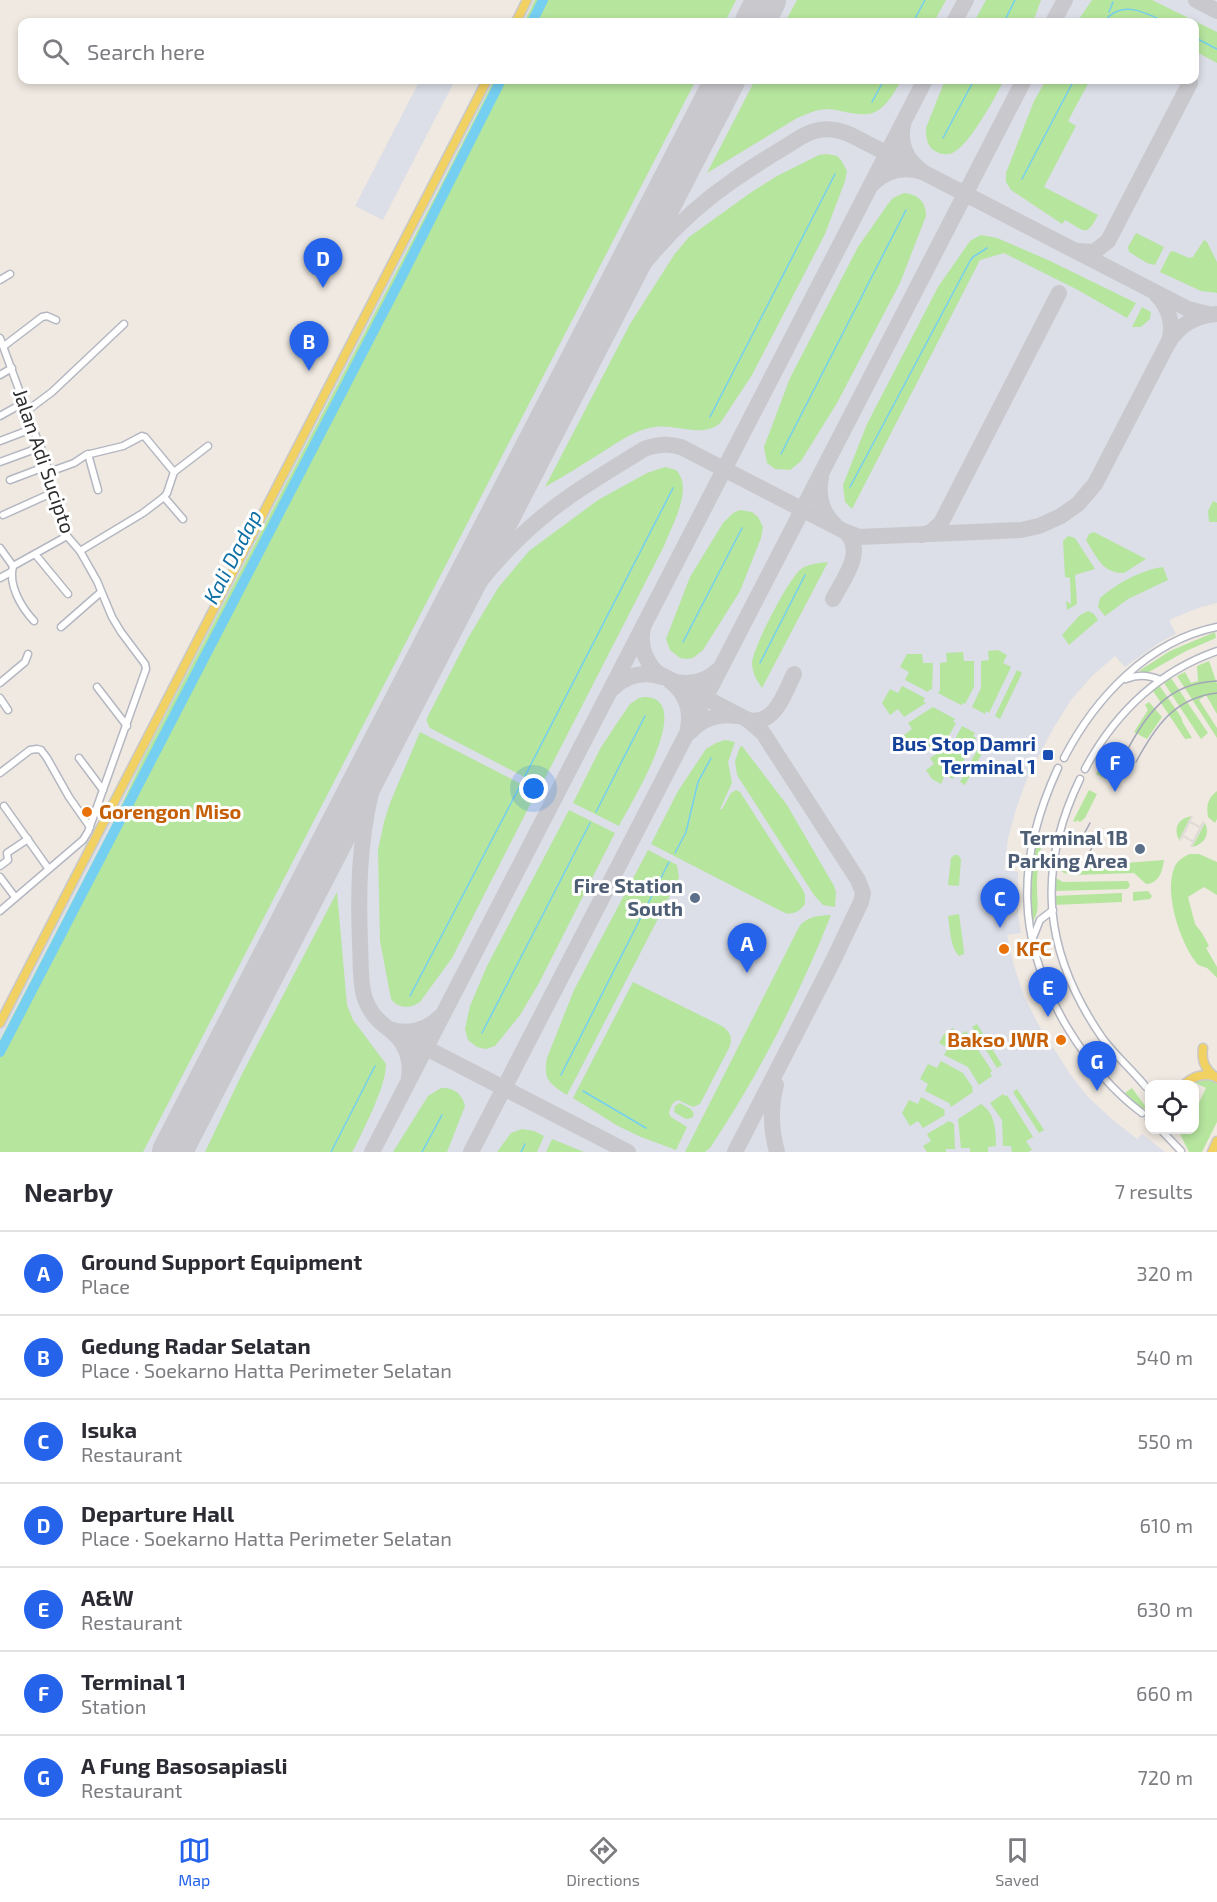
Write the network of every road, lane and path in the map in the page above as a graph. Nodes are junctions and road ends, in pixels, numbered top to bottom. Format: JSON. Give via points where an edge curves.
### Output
{"nodes":[{"id":1,"x":527,"y":0,"type":"edge"},
{"id":2,"x":518,"y":18,"type":"edge"},
{"id":3,"x":485,"y":84,"type":"edge"},
{"id":4,"x":10,"y":274,"type":"dead end"},
{"id":5,"x":0,"y":280,"type":"edge"},
{"id":6,"x":56,"y":320,"type":"dead end"},
{"id":7,"x":124,"y":324,"type":"dead end"},
{"id":8,"x":0,"y":338,"type":"edge"},
{"id":9,"x":4,"y":346,"type":"junction"},
{"id":10,"x":12,"y":368,"type":"junction"},
{"id":11,"x":0,"y":375,"type":"edge"},
{"id":12,"x":25,"y":402,"type":"junction"},
{"id":13,"x":28,"y":410,"type":"junction"},
{"id":14,"x":0,"y":416,"type":"edge"},
{"id":15,"x":34,"y":428,"type":"junction"},
{"id":16,"x":0,"y":441,"type":"edge"},
{"id":17,"x":208,"y":446,"type":"dead end"},
{"id":18,"x":40,"y":447,"type":"junction"},
{"id":19,"x":88,"y":454,"type":"junction"},
{"id":20,"x":0,"y":462,"type":"edge"},
{"id":21,"x":48,"y":469,"type":"junction"},
{"id":22,"x":174,"y":472,"type":"junction"},
{"id":23,"x":10,"y":480,"type":"dead end"},
{"id":24,"x":98,"y":490,"type":"dead end"},
{"id":25,"x":54,"y":492,"type":"junction"},
{"id":26,"x":164,"y":497,"type":"junction"},
{"id":27,"x":3,"y":514,"type":"dead end"},
{"id":28,"x":183,"y":519,"type":"dead end"},
{"id":29,"x":67,"y":536,"type":"junction"},
{"id":30,"x":0,"y":548,"type":"edge"},
{"id":31,"x":80,"y":551,"type":"junction"},
{"id":32,"x":34,"y":554,"type":"junction"},
{"id":33,"x":12,"y":569,"type":"junction"},
{"id":34,"x":0,"y":578,"type":"edge"},
{"id":35,"x":101,"y":592,"type":"junction"},
{"id":36,"x":68,"y":594,"type":"dead end"},
{"id":37,"x":34,"y":621,"type":"dead end"},
{"id":38,"x":61,"y":627,"type":"dead end"},
{"id":39,"x":1217,"y":627,"type":"edge"},
{"id":40,"x":1217,"y":651,"type":"edge"},
{"id":41,"x":28,"y":654,"type":"dead end"},
{"id":42,"x":1160,"y":680,"type":"junction"},
{"id":43,"x":0,"y":683,"type":"edge"},
{"id":44,"x":1115,"y":685,"type":"junction"},
{"id":45,"x":97,"y":687,"type":"dead end"},
{"id":46,"x":0,"y":698,"type":"edge"},
{"id":47,"x":8,"y":710,"type":"dead end"},
{"id":48,"x":127,"y":726,"type":"junction"},
{"id":49,"x":79,"y":758,"type":"dead end"},
{"id":50,"x":1064,"y":758,"type":"dead end"},
{"id":51,"x":1058,"y":768,"type":"dead end"},
{"id":52,"x":1085,"y":769,"type":"dead end"},
{"id":53,"x":0,"y":773,"type":"edge"},
{"id":54,"x":1080,"y":779,"type":"dead end"},
{"id":55,"x":103,"y":790,"type":"junction"},
{"id":56,"x":4,"y":806,"type":"dead end"},
{"id":57,"x":90,"y":827,"type":"junction"},
{"id":58,"x":28,"y":839,"type":"junction"},
{"id":59,"x":0,"y":866,"type":"edge"},
{"id":60,"x":48,"y":868,"type":"junction"},
{"id":61,"x":0,"y":877,"type":"edge"},
{"id":62,"x":15,"y":897,"type":"junction"},
{"id":63,"x":1053,"y":910,"type":"junction"},
{"id":64,"x":0,"y":911,"type":"edge"},
{"id":65,"x":1032,"y":943,"type":"junction"},
{"id":66,"x":0,"y":1023,"type":"edge"},
{"id":67,"x":1203,"y":1048,"type":"dead end"},
{"id":68,"x":1216,"y":1077,"type":"edge"},
{"id":69,"x":1190,"y":1080,"type":"edge"},
{"id":70,"x":1145,"y":1086,"type":"edge"},
{"id":71,"x":1142,"y":1113,"type":"dead end"},
{"id":72,"x":1165,"y":1134,"type":"edge"},
{"id":73,"x":1170,"y":1134,"type":"edge"},
{"id":74,"x":1217,"y":1142,"type":"edge"},
{"id":75,"x":1181,"y":1152,"type":"edge"},
{"id":76,"x":1212,"y":1152,"type":"edge"}],
"edges":[{"from":1,"to":2,"type":"main road"},
{"from":3,"to":66,"type":"main road"},
{"from":4,"to":5,"type":"street"},
{"from":6,"to":9,"type":"street","via":[[42,317]]},
{"from":7,"to":13,"type":"street"},
{"from":8,"to":9,"type":"street","name":"Jalan Adi Sucipto"},
{"from":9,"to":10,"type":"street","name":"Jalan Adi Sucipto"},
{"from":10,"to":11,"type":"street"},
{"from":10,"to":12,"type":"street","name":"Jalan Adi Sucipto"},
{"from":12,"to":13,"type":"street","name":"Jalan Adi Sucipto"},
{"from":12,"to":14,"type":"street"},
{"from":13,"to":15,"type":"street","name":"Jalan Adi Sucipto"},
{"from":15,"to":16,"type":"street"},
{"from":15,"to":18,"type":"street","name":"Jalan Adi Sucipto"},
{"from":17,"to":22,"type":"street"},
{"from":18,"to":20,"type":"street"},
{"from":18,"to":21,"type":"street","name":"Jalan Adi Sucipto"},
{"from":19,"to":21,"type":"street","via":[[74,463]]},
{"from":19,"to":22,"type":"street","via":[[123,446],[144,436]]},
{"from":19,"to":24,"type":"street"},
{"from":21,"to":23,"type":"street"},
{"from":21,"to":25,"type":"street","name":"Jalan Adi Sucipto"},
{"from":22,"to":26,"type":"street"},
{"from":25,"to":27,"type":"street"},
{"from":25,"to":29,"type":"street","name":"Jalan Adi Sucipto"},
{"from":26,"to":28,"type":"street"},
{"from":26,"to":31,"type":"street"},
{"from":29,"to":31,"type":"street","name":"Jalan Adi Sucipto"},
{"from":29,"to":32,"type":"street"},
{"from":30,"to":33,"type":"street"},
{"from":31,"to":35,"type":"street","name":"Jalan Adi Sucipto"},
{"from":32,"to":33,"type":"street"},
{"from":32,"to":36,"type":"street"},
{"from":33,"to":34,"type":"street"},
{"from":33,"to":37,"type":"street","via":[[16,593]]},
{"from":35,"to":38,"type":"street"},
{"from":35,"to":48,"type":"street","name":"Jalan Adi Sucipto","via":[[121,632],[145,664]]},
{"from":39,"to":44,"type":"street","via":[[1166,647]]},
{"from":40,"to":42,"type":"street"},
{"from":41,"to":43,"type":"street","via":[[25,662]]},
{"from":42,"to":44,"type":"street","via":[[1135,676]]},
{"from":42,"to":52,"type":"street","via":[[1118,718]]},
{"from":44,"to":50,"type":"street","via":[[1089,716]]},
{"from":45,"to":48,"type":"street"},
{"from":46,"to":47,"type":"street"},
{"from":48,"to":55,"type":"street"},
{"from":49,"to":55,"type":"street"},
{"from":51,"to":65,"type":"street","via":[[1037,820],[1029,857],[1027,890]]},
{"from":53,"to":57,"type":"street","via":[[30,750],[41,750]]},
{"from":54,"to":63,"type":"street","via":[[1055,851]]},
{"from":55,"to":57,"type":"street"},
{"from":56,"to":58,"type":"street"},
{"from":57,"to":60,"type":"street","via":[[82,840]]},
{"from":58,"to":59,"type":"street","via":[[7,853],[8,860]]},
{"from":58,"to":60,"type":"street"},
{"from":60,"to":62,"type":"street"},
{"from":61,"to":62,"type":"street"},
{"from":62,"to":64,"type":"street"},
{"from":63,"to":65,"type":"street","via":[[1040,920]]},
{"from":63,"to":70,"type":"street","via":[[1060,956],[1074,991],[1104,1040]]},
{"from":65,"to":71,"type":"street","via":[[1047,990],[1074,1038],[1112,1087]]},
{"from":67,"to":68,"type":"main road","via":[[1204,1065]]},
{"from":68,"to":69,"type":"main road","via":[[1204,1075]]},
{"from":72,"to":75,"type":"street"},
{"from":73,"to":75,"type":"street"},
{"from":74,"to":76,"type":"main road"}]}
